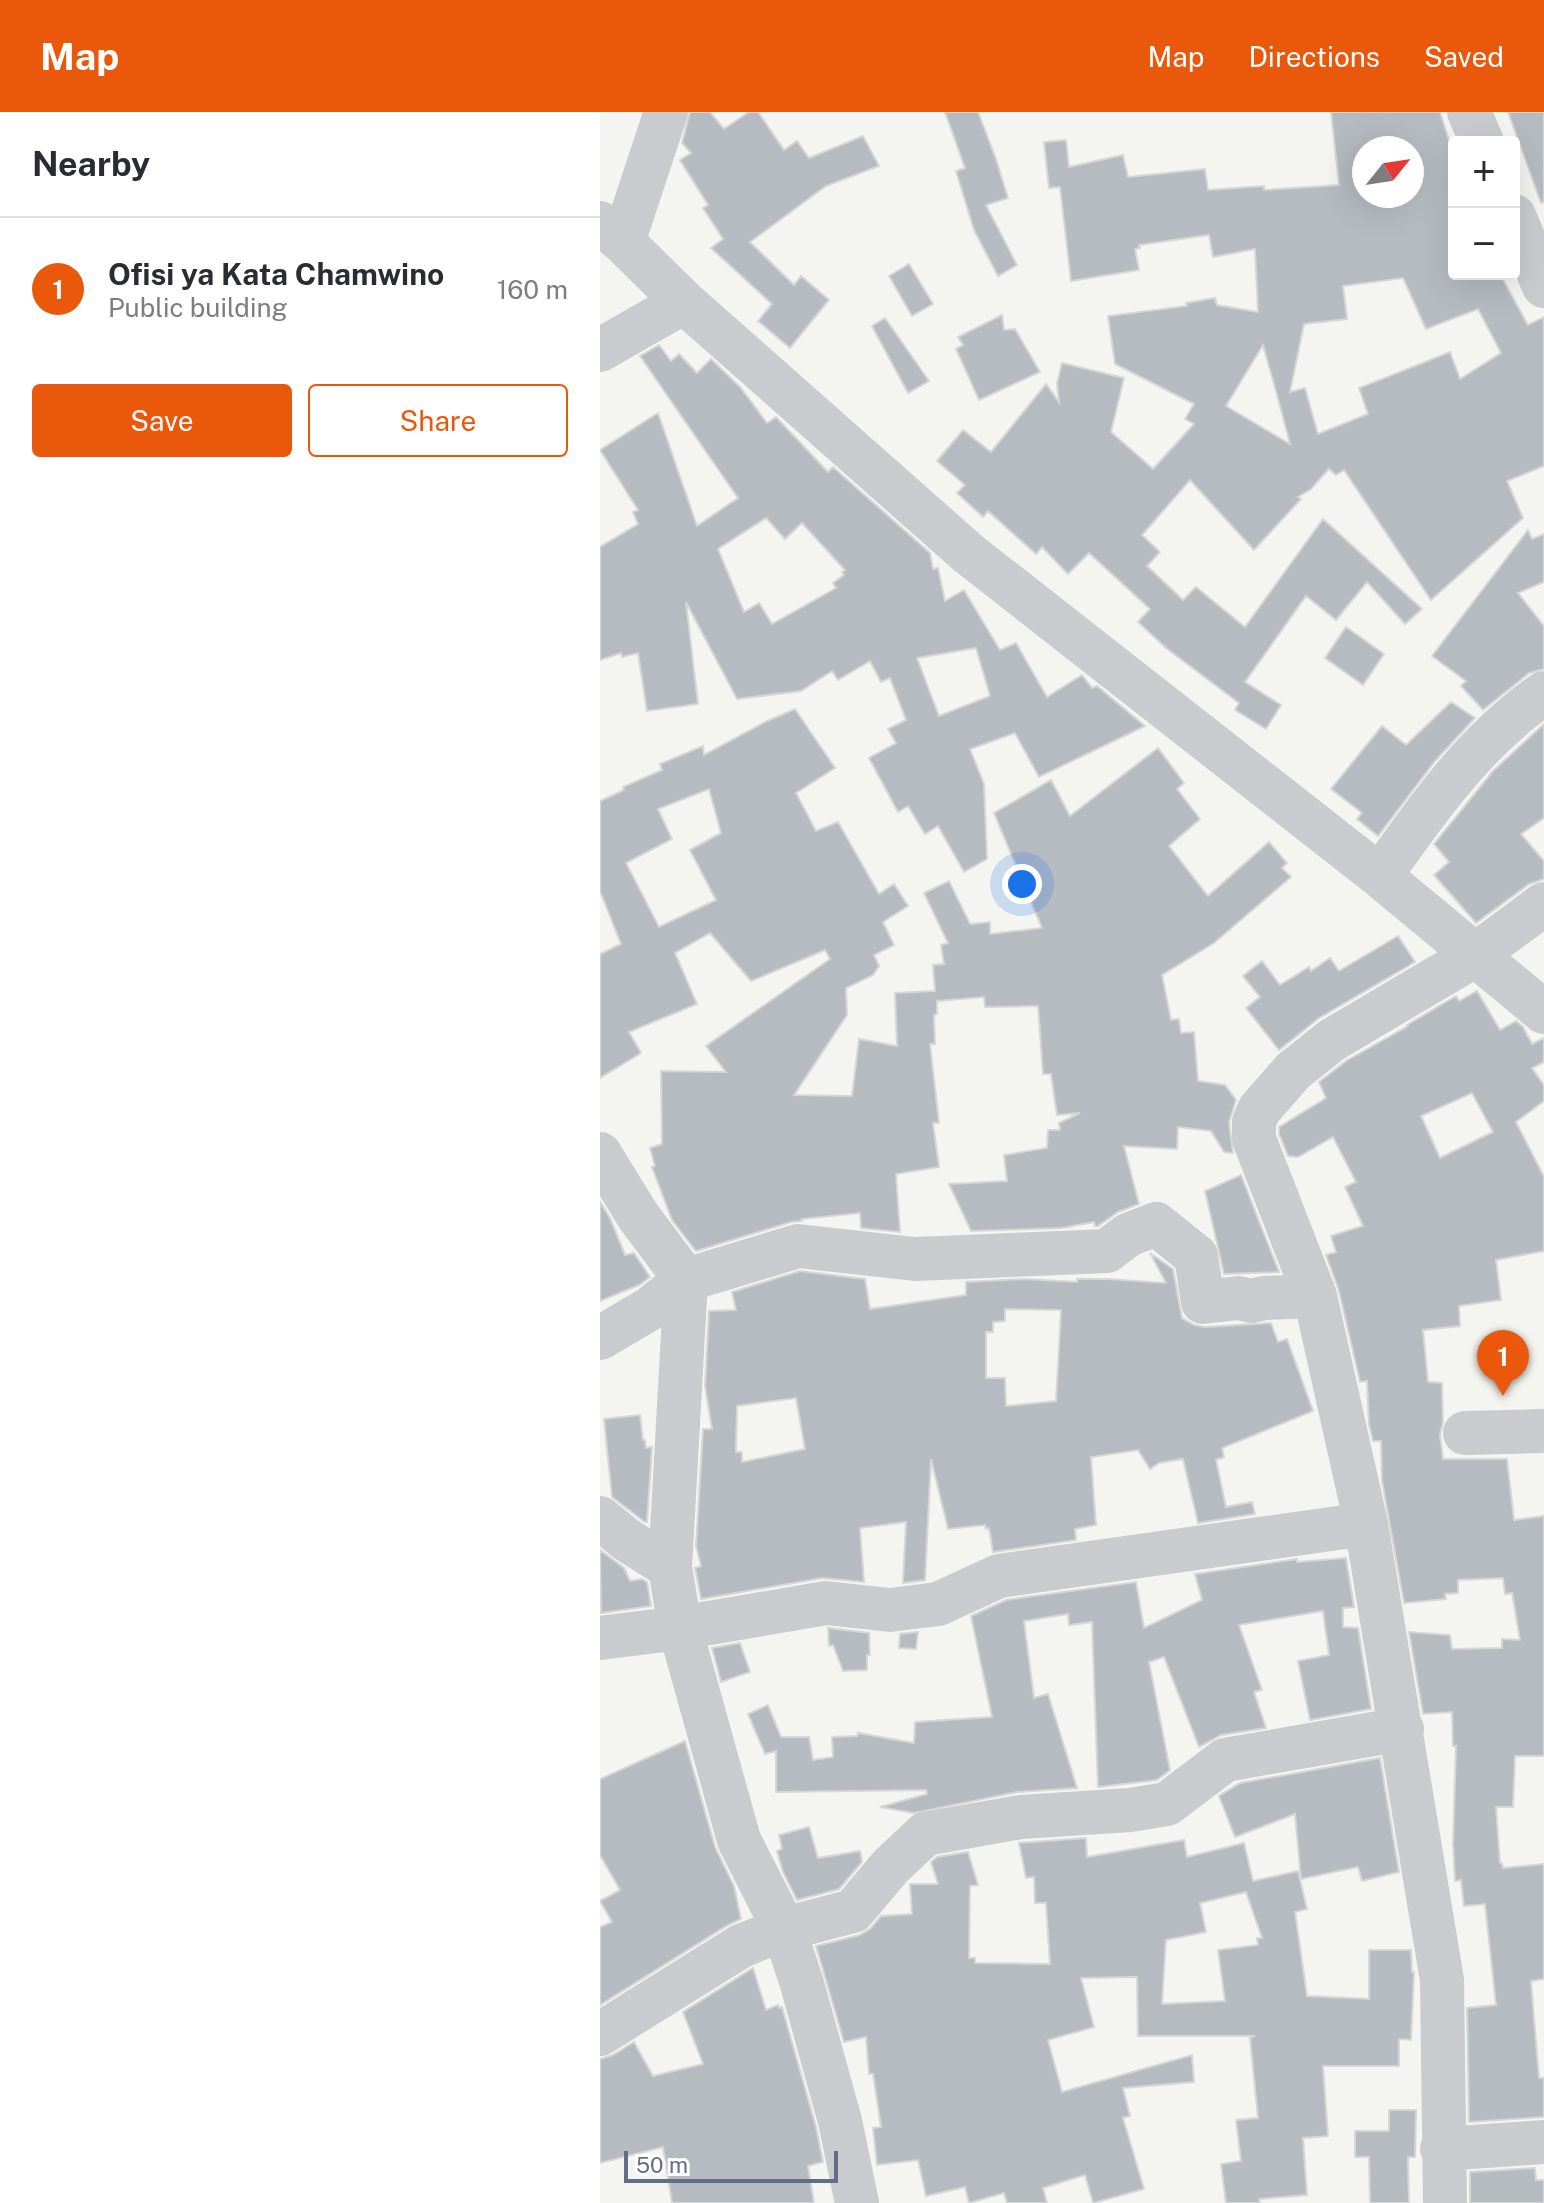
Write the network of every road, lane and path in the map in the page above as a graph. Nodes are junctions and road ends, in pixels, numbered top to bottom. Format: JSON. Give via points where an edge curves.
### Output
{"nodes":[{"id":1,"x":666,"y":112,"type":"edge"},
{"id":2,"x":1469,"y":112,"type":"edge"},
{"id":3,"x":1479,"y":136,"type":"edge"},
{"id":4,"x":1520,"y":230,"type":"edge"},
{"id":5,"x":612,"y":232,"type":"edge"},
{"id":6,"x":1544,"y":286,"type":"edge"},
{"id":7,"x":684,"y":302,"type":"junction"},
{"id":8,"x":600,"y":350,"type":"edge"},
{"id":9,"x":1544,"y":693,"type":"edge"},
{"id":10,"x":1380,"y":876,"type":"junction"},
{"id":11,"x":1544,"y":904,"type":"edge"},
{"id":12,"x":1474,"y":956,"type":"junction"},
{"id":13,"x":1544,"y":1012,"type":"edge"},
{"id":14,"x":600,"y":1154,"type":"edge"},
{"id":15,"x":686,"y":1280,"type":"junction"},
{"id":16,"x":1315,"y":1296,"type":"junction"},
{"id":17,"x":600,"y":1338,"type":"edge"},
{"id":18,"x":1544,"y":1431,"type":"edge"},
{"id":19,"x":1465,"y":1433,"type":"dead end"},
{"id":20,"x":600,"y":1518,"type":"edge"},
{"id":21,"x":1366,"y":1524,"type":"junction"},
{"id":22,"x":670,"y":1567,"type":"junction"},
{"id":23,"x":680,"y":1628,"type":"junction"},
{"id":24,"x":600,"y":1638,"type":"edge"},
{"id":25,"x":1402,"y":1729,"type":"junction"},
{"id":26,"x":784,"y":1929,"type":"junction"},
{"id":27,"x":600,"y":2034,"type":"edge"},
{"id":28,"x":1544,"y":2142,"type":"edge"},
{"id":29,"x":1442,"y":2149,"type":"junction"},
{"id":30,"x":857,"y":2203,"type":"edge"},
{"id":31,"x":1445,"y":2203,"type":"edge"}],
"edges":[{"from":1,"to":5,"type":"street"},
{"from":2,"to":3,"type":"street"},
{"from":4,"to":6,"type":"street"},
{"from":5,"to":7,"type":"street"},
{"from":7,"to":8,"type":"street"},
{"from":7,"to":10,"type":"street","via":[[969,554]]},
{"from":9,"to":10,"type":"street","via":[[1520,709],[1446,785]]},
{"from":10,"to":12,"type":"street"},
{"from":11,"to":12,"type":"street"},
{"from":12,"to":13,"type":"street"},
{"from":12,"to":16,"type":"street","via":[[1332,1040],[1293,1071],[1259,1110],[1254,1139]]},
{"from":14,"to":15,"type":"street"},
{"from":15,"to":16,"type":"street","via":[[798,1246],[915,1259],[1107,1251],[1156,1224],[1196,1256],[1203,1302]]},
{"from":15,"to":17,"type":"street"},
{"from":15,"to":22,"type":"street"},
{"from":16,"to":21,"type":"street"},
{"from":18,"to":19,"type":"street"},
{"from":20,"to":22,"type":"street"},
{"from":21,"to":23,"type":"street","via":[[999,1576],[938,1604],[890,1610],[826,1603]]},
{"from":21,"to":25,"type":"street"},
{"from":22,"to":23,"type":"street"},
{"from":23,"to":24,"type":"street"},
{"from":23,"to":26,"type":"street","via":[[739,1840]]},
{"from":25,"to":26,"type":"street","via":[[1225,1760],[1167,1804],[1021,1817],[925,1834],[853,1911]]},
{"from":25,"to":29,"type":"street","via":[[1442,1980]]},
{"from":26,"to":27,"type":"street","via":[[741,1946]]},
{"from":26,"to":30,"type":"street","via":[[840,2121]]},
{"from":28,"to":29,"type":"street"},
{"from":29,"to":31,"type":"street"}]}
